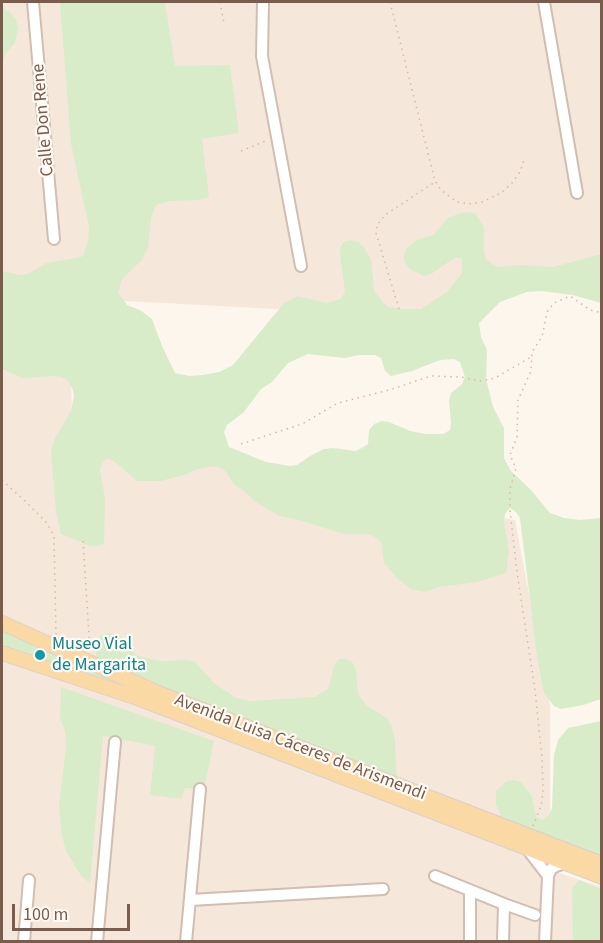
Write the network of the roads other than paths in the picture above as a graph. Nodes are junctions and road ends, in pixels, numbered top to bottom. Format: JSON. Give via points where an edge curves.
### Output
{"nodes":[{"id":1,"x":33,"y":2,"type":"edge"},
{"id":2,"x":263,"y":2,"type":"edge"},
{"id":3,"x":544,"y":2,"type":"edge"},
{"id":4,"x":577,"y":193,"type":"dead end"},
{"id":5,"x":54,"y":239,"type":"dead end"},
{"id":6,"x":301,"y":266,"type":"dead end"},
{"id":7,"x":2,"y":624,"type":"edge"},
{"id":8,"x":2,"y":653,"type":"edge"},
{"id":9,"x":116,"y":742,"type":"dead end"},
{"id":10,"x":200,"y":789,"type":"dead end"},
{"id":11,"x":528,"y":842,"type":"junction"},
{"id":12,"x":565,"y":863,"type":"junction"},
{"id":13,"x":602,"y":864,"type":"edge"},
{"id":14,"x":435,"y":876,"type":"dead end"},
{"id":15,"x":548,"y":876,"type":"junction"},
{"id":16,"x":602,"y":877,"type":"edge"},
{"id":17,"x":29,"y":880,"type":"dead end"},
{"id":18,"x":383,"y":889,"type":"dead end"},
{"id":19,"x":470,"y":890,"type":"junction"},
{"id":20,"x":190,"y":900,"type":"junction"},
{"id":21,"x":504,"y":904,"type":"junction"},
{"id":22,"x":536,"y":915,"type":"dead end"},
{"id":23,"x":24,"y":942,"type":"edge"},
{"id":24,"x":97,"y":942,"type":"edge"},
{"id":25,"x":186,"y":942,"type":"edge"},
{"id":26,"x":470,"y":942,"type":"edge"},
{"id":27,"x":503,"y":942,"type":"edge"},
{"id":28,"x":545,"y":942,"type":"edge"}],
"edges":[{"from":1,"to":5,"type":"street","name":"Calle Don Rene"},
{"from":2,"to":6,"type":"street","via":[[262,56]]},
{"from":3,"to":4,"type":"street"},
{"from":7,"to":11,"type":"main road","name":"Avenida Luisa Cáceres de Arismendi","via":[[156,692]]},
{"from":8,"to":11,"type":"main road","name":"Avenida Luisa Cáceres de Arismendi","via":[[135,697]]},
{"from":9,"to":24,"type":"street"},
{"from":10,"to":20,"type":"street"},
{"from":11,"to":12,"type":"main road","name":"Avenida Luisa Cáceres de Arismendi"},
{"from":11,"to":13,"type":"main road","name":"Avenida Luisa Cáceres de Arismendi"},
{"from":11,"to":15,"type":"street"},
{"from":12,"to":15,"type":"street","via":[[556,866]]},
{"from":12,"to":16,"type":"main road","name":"Avenida Luisa Cáceres de Arismendi"},
{"from":14,"to":19,"type":"street"},
{"from":15,"to":28,"type":"street"},
{"from":17,"to":23,"type":"street"},
{"from":18,"to":20,"type":"street"},
{"from":19,"to":21,"type":"street"},
{"from":19,"to":26,"type":"street"},
{"from":20,"to":25,"type":"street"},
{"from":21,"to":22,"type":"street"},
{"from":21,"to":27,"type":"street"}]}
